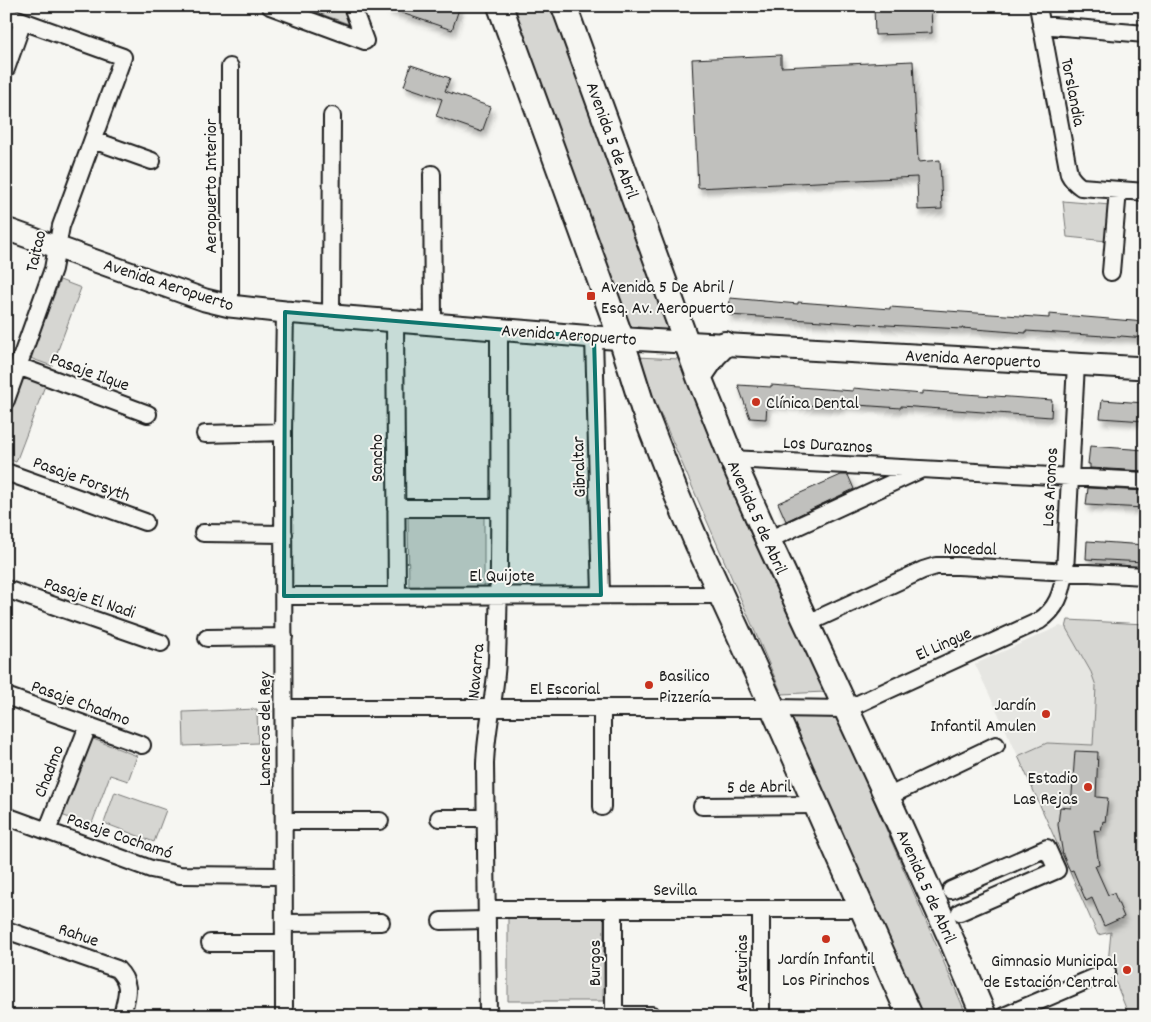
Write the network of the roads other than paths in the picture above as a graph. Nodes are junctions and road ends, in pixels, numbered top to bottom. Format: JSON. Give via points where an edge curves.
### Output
{"nodes":[{"id":1,"x":270,"y":6,"type":"edge"},
{"id":2,"x":352,"y":6,"type":"edge"},
{"id":3,"x":500,"y":6,"type":"edge"},
{"id":4,"x":564,"y":6,"type":"edge"},
{"id":5,"x":1038,"y":6,"type":"edge"},
{"id":6,"x":6,"y":15,"type":"edge"},
{"id":7,"x":23,"y":21,"type":"junction"},
{"id":8,"x":1041,"y":25,"type":"junction"},
{"id":9,"x":1145,"y":34,"type":"edge"},
{"id":10,"x":230,"y":67,"type":"dead end"},
{"id":11,"x":6,"y":69,"type":"edge"},
{"id":12,"x":332,"y":116,"type":"dead end"},
{"id":13,"x":93,"y":140,"type":"junction"},
{"id":14,"x":152,"y":161,"type":"dead end"},
{"id":15,"x":432,"y":174,"type":"dead end"},
{"id":16,"x":1118,"y":190,"type":"junction"},
{"id":17,"x":1145,"y":192,"type":"edge"},
{"id":18,"x":6,"y":229,"type":"edge"},
{"id":19,"x":58,"y":248,"type":"junction"},
{"id":20,"x":1111,"y":272,"type":"dead end"},
{"id":21,"x":230,"y":306,"type":"junction"},
{"id":22,"x":285,"y":312,"type":"junction"},
{"id":23,"x":331,"y":316,"type":"junction"},
{"id":24,"x":395,"y":321,"type":"junction"},
{"id":25,"x":433,"y":324,"type":"junction"},
{"id":26,"x":499,"y":329,"type":"junction"},
{"id":27,"x":594,"y":337,"type":"junction"},
{"id":28,"x":620,"y":338,"type":"junction"},
{"id":29,"x":686,"y":342,"type":"junction"},
{"id":30,"x":725,"y":344,"type":"junction"},
{"id":31,"x":1076,"y":364,"type":"junction"},
{"id":32,"x":18,"y":366,"type":"junction"},
{"id":33,"x":1145,"y":368,"type":"edge"},
{"id":34,"x":699,"y":377,"type":"junction"},
{"id":35,"x":6,"y":400,"type":"edge"},
{"id":36,"x":148,"y":414,"type":"dead end"},
{"id":37,"x":283,"y":432,"type":"junction"},
{"id":38,"x":205,"y":434,"type":"dead end"},
{"id":39,"x":732,"y":458,"type":"junction"},
{"id":40,"x":922,"y":469,"type":"junction"},
{"id":41,"x":6,"y":472,"type":"edge"},
{"id":42,"x":1070,"y":477,"type":"junction"},
{"id":43,"x":1145,"y":481,"type":"edge"},
{"id":44,"x":396,"y":508,"type":"junction"},
{"id":45,"x":499,"y":508,"type":"junction"},
{"id":46,"x":145,"y":522,"type":"dead end"},
{"id":47,"x":203,"y":533,"type":"dead end"},
{"id":48,"x":284,"y":534,"type":"junction"},
{"id":49,"x":768,"y":540,"type":"junction"},
{"id":50,"x":1065,"y":572,"type":"junction"},
{"id":51,"x":1145,"y":576,"type":"edge"},
{"id":52,"x":6,"y":589,"type":"edge"},
{"id":53,"x":499,"y":595,"type":"junction"},
{"id":54,"x":602,"y":595,"type":"junction"},
{"id":55,"x":721,"y":595,"type":"junction"},
{"id":56,"x":284,"y":596,"type":"junction"},
{"id":57,"x":397,"y":596,"type":"junction"},
{"id":58,"x":1052,"y":610,"type":"joint"},
{"id":59,"x":806,"y":624,"type":"junction"},
{"id":60,"x":284,"y":637,"type":"junction"},
{"id":61,"x":207,"y":638,"type":"dead end"},
{"id":62,"x":161,"y":643,"type":"dead end"},
{"id":63,"x":6,"y":696,"type":"edge"},
{"id":64,"x":284,"y":708,"type":"junction"},
{"id":65,"x":492,"y":708,"type":"junction"},
{"id":66,"x":602,"y":708,"type":"junction"},
{"id":67,"x":773,"y":708,"type":"junction"},
{"id":68,"x":847,"y":709,"type":"junction"},
{"id":69,"x":88,"y":726,"type":"junction"},
{"id":70,"x":142,"y":745,"type":"dead end"},
{"id":71,"x":996,"y":745,"type":"dead end"},
{"id":72,"x":887,"y":797,"type":"junction"},
{"id":73,"x":816,"y":805,"type":"junction"},
{"id":74,"x":702,"y":806,"type":"dead end"},
{"id":75,"x":602,"y":807,"type":"dead end"},
{"id":76,"x":6,"y":816,"type":"edge"},
{"id":77,"x":439,"y":818,"type":"dead end"},
{"id":78,"x":486,"y":818,"type":"junction"},
{"id":79,"x":284,"y":821,"type":"junction"},
{"id":80,"x":380,"y":821,"type":"dead end"},
{"id":81,"x":47,"y":831,"type":"junction"},
{"id":82,"x":284,"y":876,"type":"junction"},
{"id":83,"x":924,"y":879,"type":"junction"},
{"id":84,"x":951,"y":890,"type":"junction"},
{"id":85,"x":761,"y":909,"type":"junction"},
{"id":86,"x":863,"y":909,"type":"junction"},
{"id":87,"x":614,"y":910,"type":"junction"},
{"id":88,"x":960,"y":912,"type":"junction"},
{"id":89,"x":487,"y":915,"type":"junction"},
{"id":90,"x":441,"y":921,"type":"dead end"},
{"id":91,"x":381,"y":922,"type":"dead end"},
{"id":92,"x":284,"y":923,"type":"junction"},
{"id":93,"x":6,"y":930,"type":"edge"},
{"id":94,"x":952,"y":941,"type":"junction"},
{"id":95,"x":284,"y":942,"type":"junction"},
{"id":96,"x":210,"y":943,"type":"dead end"},
{"id":97,"x":1107,"y":972,"type":"dead end"},
{"id":98,"x":614,"y":1015,"type":"edge"},
{"id":99,"x":652,"y":1015,"type":"edge"},
{"id":100,"x":122,"y":1016,"type":"edge"},
{"id":101,"x":284,"y":1016,"type":"edge"},
{"id":102,"x":488,"y":1016,"type":"edge"},
{"id":103,"x":762,"y":1016,"type":"edge"},
{"id":104,"x":910,"y":1016,"type":"edge"},
{"id":105,"x":984,"y":1016,"type":"edge"},
{"id":106,"x":1004,"y":1016,"type":"edge"}],
"edges":[{"from":1,"to":2,"type":"street","via":[[365,41]]},
{"from":3,"to":28,"type":"main road"},
{"from":4,"to":29,"type":"main road","name":"Avenida 5 de Abril"},
{"from":5,"to":8,"type":"street","name":"Torslandia"},
{"from":6,"to":7,"type":"street"},
{"from":7,"to":11,"type":"street"},
{"from":7,"to":13,"type":"street","name":"Taitao","via":[[123,57]]},
{"from":8,"to":9,"type":"street"},
{"from":8,"to":16,"type":"street","name":"Torslandia","via":[[1069,174],[1082,187]]},
{"from":10,"to":21,"type":"street","name":"Aeropuerto Interior"},
{"from":12,"to":23,"type":"street"},
{"from":13,"to":14,"type":"street"},
{"from":13,"to":19,"type":"street","name":"Taitao","via":[[61,226]]},
{"from":15,"to":25,"type":"street"},
{"from":16,"to":17,"type":"street"},
{"from":16,"to":20,"type":"street"},
{"from":18,"to":19,"type":"street","name":"Avenida Aeropuerto"},
{"from":19,"to":21,"type":"street","name":"Avenida Aeropuerto"},
{"from":19,"to":32,"type":"street","name":"Taitao"},
{"from":21,"to":22,"type":"street","name":"Avenida Aeropuerto"},
{"from":22,"to":23,"type":"street","name":"Avenida Aeropuerto"},
{"from":22,"to":37,"type":"street","name":"Lanceros del Rey"},
{"from":23,"to":24,"type":"street","name":"Avenida Aeropuerto"},
{"from":24,"to":25,"type":"street","name":"Avenida Aeropuerto"},
{"from":24,"to":44,"type":"street","name":"Sancho"},
{"from":25,"to":26,"type":"street","name":"Avenida Aeropuerto"},
{"from":26,"to":27,"type":"street","name":"Avenida Aeropuerto"},
{"from":26,"to":45,"type":"street","name":"Navarra"},
{"from":27,"to":28,"type":"street","name":"Avenida Aeropuerto"},
{"from":27,"to":54,"type":"street","name":"Gibraltar"},
{"from":28,"to":29,"type":"street","name":"Avenida Aeropuerto"},
{"from":28,"to":55,"type":"main road","via":[[659,451]]},
{"from":29,"to":30,"type":"street","name":"Avenida Aeropuerto"},
{"from":29,"to":34,"type":"main road","name":"Avenida 5 de Abril"},
{"from":30,"to":31,"type":"street","name":"Avenida Aeropuerto"},
{"from":30,"to":34,"type":"main road"},
{"from":31,"to":33,"type":"street","name":"Avenida Aeropuerto"},
{"from":31,"to":42,"type":"street","name":"Los Aromos"},
{"from":32,"to":35,"type":"street","name":"Taitao"},
{"from":32,"to":36,"type":"street","name":"Pasaje Ilque"},
{"from":34,"to":39,"type":"main road","name":"Avenida 5 de Abril"},
{"from":37,"to":38,"type":"street"},
{"from":37,"to":48,"type":"street","name":"Lanceros del Rey"},
{"from":39,"to":40,"type":"street","name":"Los Duraznos"},
{"from":39,"to":49,"type":"main road","name":"Avenida 5 de Abril"},
{"from":40,"to":42,"type":"street","name":"Los Duraznos"},
{"from":40,"to":49,"type":"street","name":"Los Duraznos"},
{"from":41,"to":46,"type":"street","name":"Pasaje Forsyth"},
{"from":42,"to":43,"type":"street","name":"Los Duraznos"},
{"from":42,"to":50,"type":"street","name":"Los Aromos"},
{"from":44,"to":45,"type":"street"},
{"from":44,"to":57,"type":"street","name":"Sancho"},
{"from":45,"to":53,"type":"street","name":"Navarra"},
{"from":47,"to":48,"type":"street"},
{"from":48,"to":56,"type":"street","name":"Lanceros del Rey"},
{"from":49,"to":59,"type":"main road","name":"Avenida 5 de Abril"},
{"from":50,"to":51,"type":"street","name":"Nocedal"},
{"from":50,"to":58,"type":"street","name":"Los Aromos","via":[[1061,592]]},
{"from":50,"to":59,"type":"street","name":"Nocedal","via":[[936,566]]},
{"from":52,"to":62,"type":"street","name":"Pasaje El Nadi"},
{"from":53,"to":54,"type":"street","name":"El Quijote"},
{"from":53,"to":57,"type":"street","name":"El Quijote"},
{"from":53,"to":65,"type":"street","name":"Navarra","via":[[497,668]]},
{"from":54,"to":55,"type":"street","name":"El Quijote"},
{"from":55,"to":67,"type":"main road"},
{"from":56,"to":57,"type":"street","name":"El Quijote"},
{"from":56,"to":60,"type":"street","name":"Lanceros del Rey"},
{"from":58,"to":68,"type":"street","name":"El Lingue","via":[[1039,621]]},
{"from":59,"to":68,"type":"main road","name":"Avenida 5 de Abril"},
{"from":60,"to":61,"type":"street"},
{"from":60,"to":64,"type":"street","name":"Lanceros del Rey"},
{"from":63,"to":69,"type":"street","name":"Pasaje Chadmo"},
{"from":64,"to":65,"type":"street","name":"El Escorial"},
{"from":64,"to":79,"type":"street","name":"Lanceros del Rey"},
{"from":65,"to":66,"type":"street","name":"El Escorial"},
{"from":65,"to":78,"type":"street","name":"Navarra","via":[[485,754]]},
{"from":66,"to":67,"type":"street","name":"El Escorial"},
{"from":66,"to":75,"type":"street"},
{"from":67,"to":68,"type":"street","name":"El Escorial"},
{"from":67,"to":73,"type":"main road"},
{"from":68,"to":72,"type":"main road","name":"Avenida 5 de Abril"},
{"from":69,"to":70,"type":"street","name":"Pasaje Chadmo"},
{"from":69,"to":81,"type":"street","name":"Chadmo"},
{"from":71,"to":72,"type":"street"},
{"from":72,"to":83,"type":"main road","name":"Avenida 5 de Abril"},
{"from":73,"to":74,"type":"street","name":"5 de Abril"},
{"from":73,"to":86,"type":"main road"},
{"from":76,"to":81,"type":"street","name":"Pasaje Cochamó"},
{"from":77,"to":78,"type":"street"},
{"from":78,"to":89,"type":"street","name":"Navarra"},
{"from":79,"to":80,"type":"street"},
{"from":79,"to":82,"type":"street","name":"Lanceros del Rey"},
{"from":81,"to":82,"type":"street","name":"Pasaje Cochamó","via":[[168,873]]},
{"from":82,"to":92,"type":"street","name":"Lanceros del Rey"},
{"from":83,"to":84,"type":"street","via":[[944,884]]},
{"from":83,"to":94,"type":"main road","name":"Avenida 5 de Abril"},
{"from":84,"to":88,"type":"street"},
{"from":84,"to":88,"type":"street","via":[[1047,848],[1057,870]]},
{"from":85,"to":86,"type":"street","name":"Sevilla"},
{"from":85,"to":87,"type":"street","name":"Sevilla"},
{"from":85,"to":103,"type":"street","name":"Asturias"},
{"from":86,"to":104,"type":"main road"},
{"from":87,"to":89,"type":"street","name":"Sevilla"},
{"from":87,"to":98,"type":"street","name":"Burgos"},
{"from":88,"to":94,"type":"street","via":[[961,921]]},
{"from":89,"to":90,"type":"street","name":"Sevilla"},
{"from":89,"to":102,"type":"street","name":"Navarra"},
{"from":91,"to":92,"type":"street"},
{"from":92,"to":95,"type":"street","name":"Lanceros del Rey"},
{"from":93,"to":100,"type":"street","name":"Rahue","via":[[117,969],[128,987]]},
{"from":94,"to":105,"type":"main road","name":"Avenida 5 de Abril"},
{"from":95,"to":96,"type":"street"},
{"from":95,"to":101,"type":"street","name":"Lanceros del Rey"},
{"from":97,"to":106,"type":"street"},
{"from":98,"to":99,"type":"street"}]}
